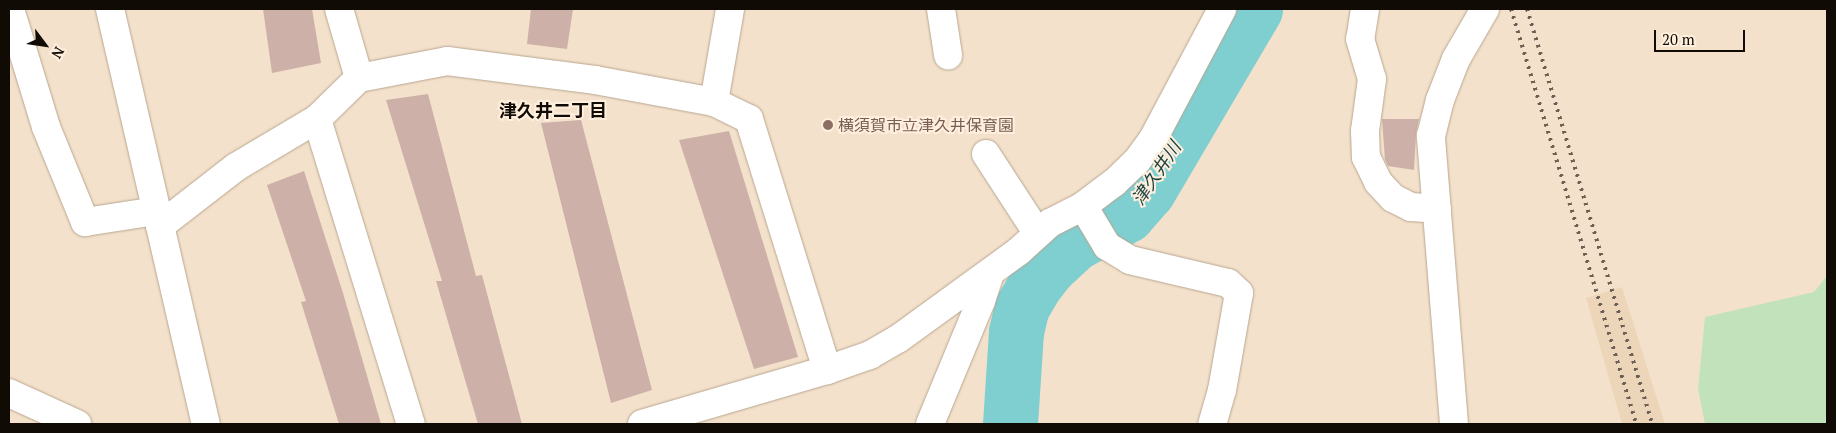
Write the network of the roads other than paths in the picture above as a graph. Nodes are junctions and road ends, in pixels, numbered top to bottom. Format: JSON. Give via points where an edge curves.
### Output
{"nodes":[{"id":1,"x":10,"y":9,"type":"edge"},
{"id":2,"x":110,"y":9,"type":"edge"},
{"id":3,"x":339,"y":9,"type":"edge"},
{"id":4,"x":730,"y":9,"type":"edge"},
{"id":5,"x":941,"y":9,"type":"edge"},
{"id":6,"x":1222,"y":9,"type":"edge"},
{"id":7,"x":1364,"y":9,"type":"edge"},
{"id":8,"x":1484,"y":9,"type":"edge"},
{"id":9,"x":14,"y":44,"type":"edge"},
{"id":10,"x":948,"y":55,"type":"dead end"},
{"id":11,"x":359,"y":78,"type":"junction"},
{"id":12,"x":714,"y":102,"type":"junction"},
{"id":13,"x":317,"y":119,"type":"junction"},
{"id":14,"x":986,"y":154,"type":"dead end"},
{"id":15,"x":1437,"y":209,"type":"junction"},
{"id":16,"x":1086,"y":211,"type":"junction"},
{"id":17,"x":158,"y":219,"type":"junction"},
{"id":18,"x":1038,"y":234,"type":"junction"},
{"id":19,"x":990,"y":273,"type":"junction"},
{"id":20,"x":827,"y":370,"type":"junction"},
{"id":21,"x":9,"y":393,"type":"edge"},
{"id":22,"x":77,"y":424,"type":"edge"},
{"id":23,"x":206,"y":424,"type":"edge"},
{"id":24,"x":411,"y":424,"type":"edge"},
{"id":25,"x":642,"y":424,"type":"edge"},
{"id":26,"x":930,"y":424,"type":"edge"},
{"id":27,"x":1212,"y":424,"type":"edge"},
{"id":28,"x":1454,"y":424,"type":"edge"}],
"edges":[{"from":1,"to":9,"type":"street"},
{"from":2,"to":17,"type":"street"},
{"from":3,"to":11,"type":"street"},
{"from":4,"to":12,"type":"street"},
{"from":5,"to":10,"type":"street"},
{"from":6,"to":16,"type":"street","via":[[1153,139],[1138,161]]},
{"from":7,"to":15,"type":"street","via":[[1360,39],[1372,80],[1365,131],[1366,157],[1378,182],[1394,198],[1411,207]]},
{"from":8,"to":15,"type":"street","via":[[1456,59],[1440,100],[1431,136]]},
{"from":9,"to":17,"type":"street","via":[[85,222]]},
{"from":11,"to":12,"type":"street","via":[[447,61],[595,80]]},
{"from":11,"to":13,"type":"street"},
{"from":12,"to":20,"type":"street","via":[[749,120]]},
{"from":13,"to":17,"type":"street"},
{"from":13,"to":24,"type":"street"},
{"from":14,"to":18,"type":"street"},
{"from":15,"to":28,"type":"street"},
{"from":16,"to":18,"type":"street","via":[[1050,223]]},
{"from":16,"to":27,"type":"street","via":[[1108,246],[1130,260],[1228,283],[1239,293],[1222,390]]},
{"from":17,"to":23,"type":"street"},
{"from":18,"to":19,"type":"street"},
{"from":19,"to":20,"type":"street","via":[[898,339],[870,355]]},
{"from":19,"to":26,"type":"street"},
{"from":20,"to":25,"type":"street"},
{"from":21,"to":22,"type":"street"}]}
